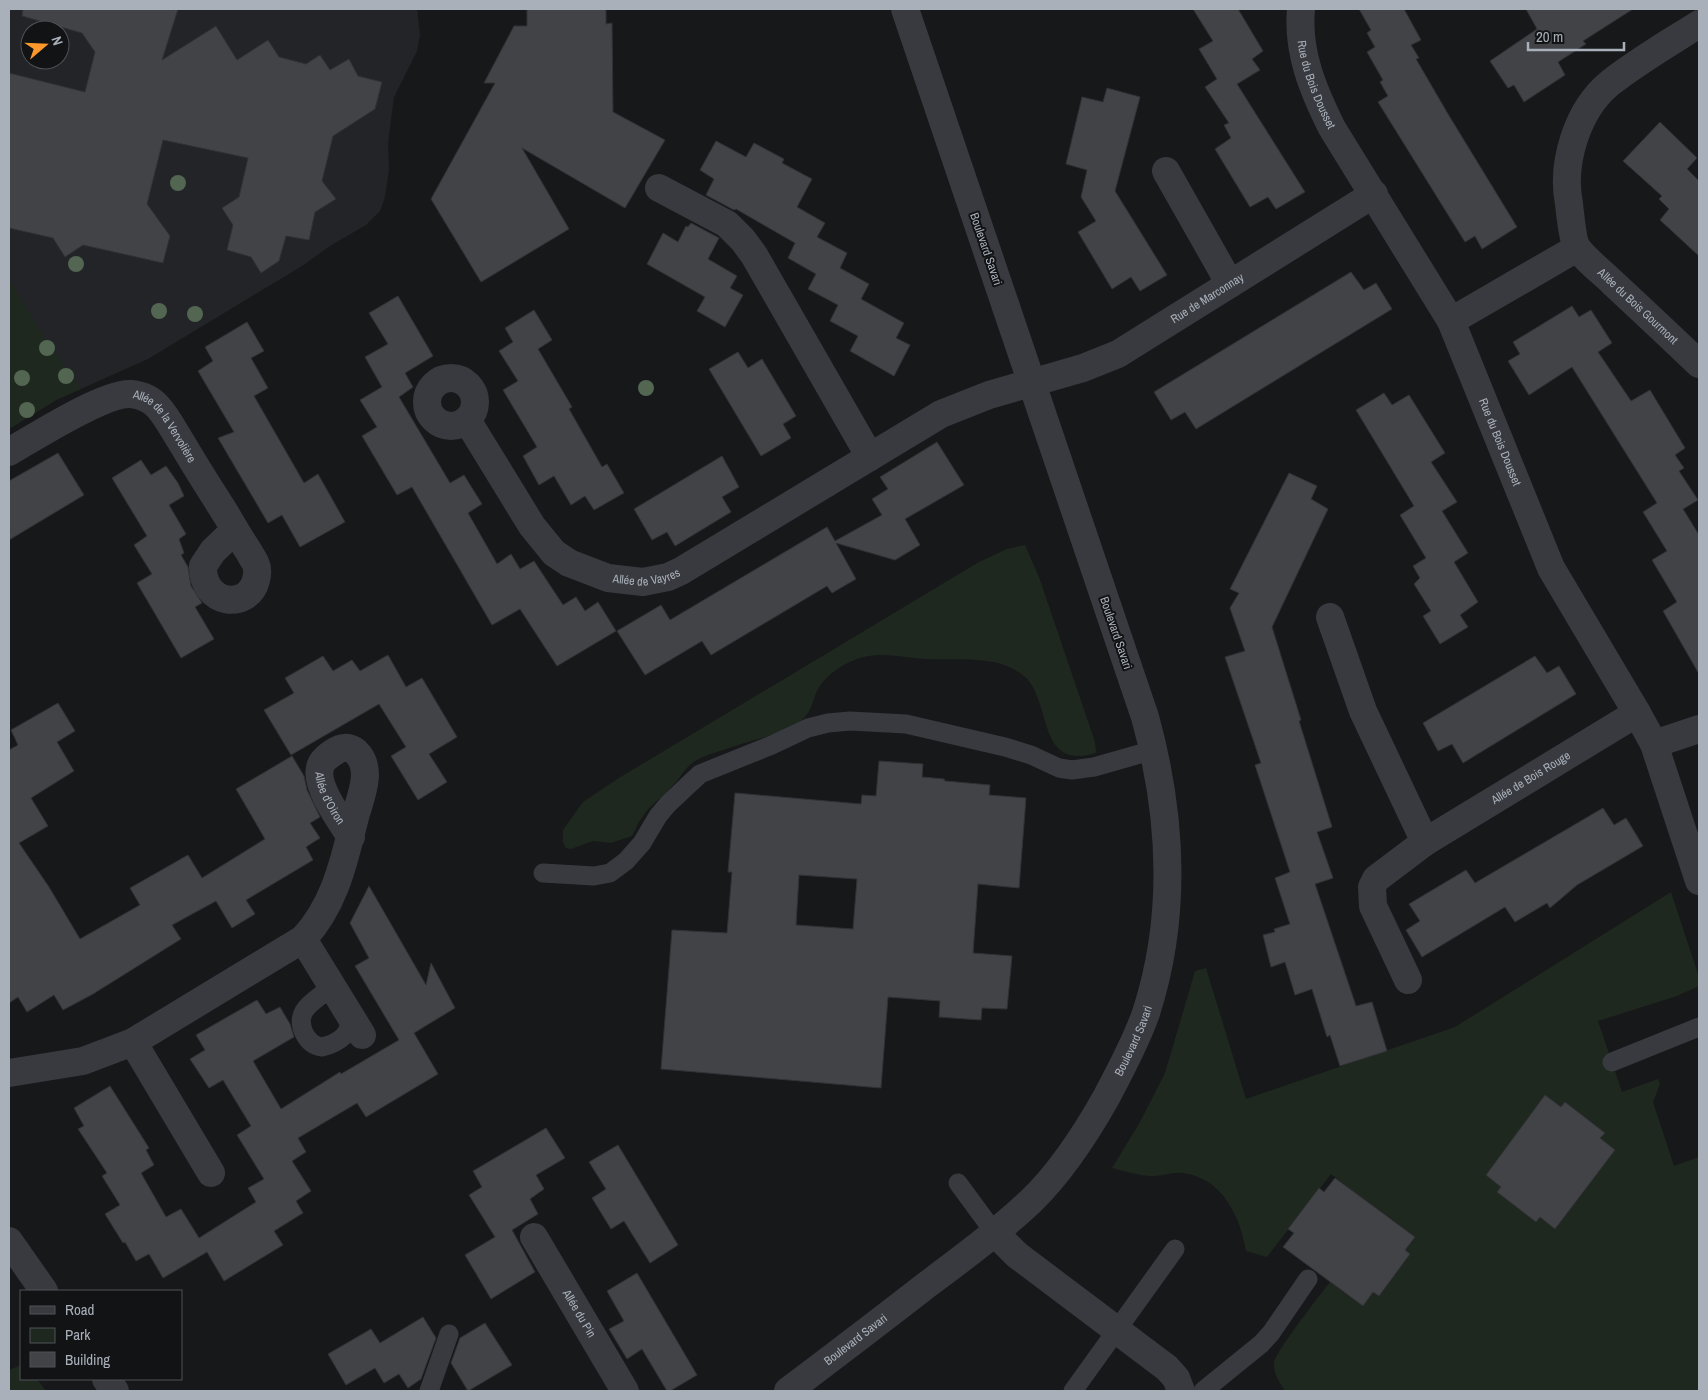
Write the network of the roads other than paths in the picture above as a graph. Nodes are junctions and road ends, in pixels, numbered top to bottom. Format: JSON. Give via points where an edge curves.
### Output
{"nodes":[{"id":1,"x":904,"y":9,"type":"edge"},
{"id":2,"x":1301,"y":9,"type":"edge"},
{"id":3,"x":1699,"y":24,"type":"edge"},
{"id":4,"x":1166,"y":171,"type":"dead end"},
{"id":5,"x":659,"y":188,"type":"dead end"},
{"id":6,"x":1374,"y":194,"type":"junction"},
{"id":7,"x":1577,"y":248,"type":"junction"},
{"id":8,"x":1230,"y":284,"type":"junction"},
{"id":9,"x":1451,"y":321,"type":"junction"},
{"id":10,"x":1699,"y":364,"type":"edge"},
{"id":11,"x":1031,"y":383,"type":"junction"},
{"id":12,"x":467,"y":420,"type":"dead end"},
{"id":13,"x":9,"y":452,"type":"edge"},
{"id":14,"x":870,"y":457,"type":"junction"},
{"id":15,"x":235,"y":530,"type":"dead end"},
{"id":16,"x":1330,"y":617,"type":"dead end"},
{"id":17,"x":1637,"y":713,"type":"junction"},
{"id":18,"x":1699,"y":729,"type":"edge"},
{"id":19,"x":1654,"y":744,"type":"junction"},
{"id":20,"x":1154,"y":750,"type":"junction"},
{"id":21,"x":350,"y":837,"type":"dead end"},
{"id":22,"x":1425,"y":842,"type":"junction"},
{"id":23,"x":543,"y":872,"type":"dead end"},
{"id":24,"x":1699,"y":882,"type":"edge"},
{"id":25,"x":303,"y":939,"type":"junction"},
{"id":26,"x":1408,"y":980,"type":"dead end"},
{"id":27,"x":332,"y":986,"type":"junction"},
{"id":28,"x":356,"y":1025,"type":"joint"},
{"id":29,"x":1699,"y":1027,"type":"edge"},
{"id":30,"x":133,"y":1042,"type":"junction"},
{"id":31,"x":1612,"y":1062,"type":"dead end"},
{"id":32,"x":9,"y":1073,"type":"edge"},
{"id":33,"x":211,"y":1173,"type":"dead end"},
{"id":34,"x":958,"y":1183,"type":"dead end"},
{"id":35,"x":994,"y":1232,"type":"junction"},
{"id":36,"x":534,"y":1237,"type":"dead end"},
{"id":37,"x":9,"y":1241,"type":"edge"},
{"id":38,"x":1175,"y":1249,"type":"dead end"},
{"id":39,"x":1308,"y":1279,"type":"dead end"},
{"id":40,"x":43,"y":1290,"type":"edge"},
{"id":41,"x":1118,"y":1331,"type":"junction"},
{"id":42,"x":449,"y":1334,"type":"dead end"},
{"id":43,"x":107,"y":1380,"type":"edge"},
{"id":44,"x":114,"y":1391,"type":"edge"},
{"id":45,"x":429,"y":1391,"type":"edge"},
{"id":46,"x":625,"y":1391,"type":"edge"},
{"id":47,"x":788,"y":1391,"type":"edge"},
{"id":48,"x":1073,"y":1391,"type":"edge"},
{"id":49,"x":1181,"y":1391,"type":"edge"},
{"id":50,"x":1204,"y":1391,"type":"edge"}],
"edges":[{"from":1,"to":11,"type":"street","name":"Boulevard Savari"},
{"from":2,"to":6,"type":"street","name":"Rue du Bois Dousset","via":[[1302,46],[1312,85],[1332,128]]},
{"from":3,"to":7,"type":"street","via":[[1610,84],[1584,116],[1572,147],[1566,181]]},
{"from":4,"to":8,"type":"street"},
{"from":5,"to":14,"type":"street","via":[[727,224],[743,240]]},
{"from":6,"to":8,"type":"street","name":"Rue de Marconnay"},
{"from":6,"to":9,"type":"street","name":"Rue du Bois Dousset"},
{"from":7,"to":9,"type":"street"},
{"from":7,"to":10,"type":"street","name":"Allée du Bois Gourmont"},
{"from":8,"to":11,"type":"street","name":"Rue de Marconnay","via":[[1118,354]]},
{"from":9,"to":17,"type":"street","name":"Rue du Bois Dousset","via":[[1552,568]]},
{"from":11,"to":14,"type":"street","name":"Allée de Vayres","via":[[942,414]]},
{"from":11,"to":20,"type":"street","name":"Boulevard Savari"},
{"from":12,"to":14,"type":"street","name":"Allée de Vayres","via":[[532,526],[554,553],[585,570],[630,581],[655,580],[681,571]]},
{"from":13,"to":15,"type":"street","name":"Allée de la Vervolière","via":[[108,399],[125,394],[142,396],[159,408]]},
{"from":16,"to":22,"type":"street","via":[[1363,711]]},
{"from":17,"to":19,"type":"street","name":"Rue du Bois Dousset"},
{"from":17,"to":22,"type":"street","name":"Allée de Bois Rouge"},
{"from":18,"to":19,"type":"street"},
{"from":19,"to":24,"type":"street","name":"Rue du Bois Dousset"},
{"from":20,"to":23,"type":"lane","via":[[1072,770],[1005,747],[906,724],[828,723],[808,728],[700,774],[668,804],[626,861],[610,873],[580,876]]},
{"from":20,"to":35,"type":"street","name":"Boulevard Savari","via":[[1167,828],[1168,885],[1167,918],[1146,1014],[1099,1110],[1066,1160],[1032,1200]]},
{"from":21,"to":25,"type":"street","name":"Allée d'Oiron","via":[[341,873],[330,898]]},
{"from":22,"to":26,"type":"street","name":"Allée de Bois Rouge","via":[[1384,871],[1372,887],[1373,906]]},
{"from":25,"to":27,"type":"street"},
{"from":25,"to":30,"type":"street","name":"Allée d'Oiron"},
{"from":27,"to":28,"type":"street"},
{"from":27,"to":28,"type":"lane","via":[[307,1007],[301,1017],[308,1039],[322,1047],[338,1041],[349,1031],[351,1023]]},
{"from":29,"to":31,"type":"lane"},
{"from":30,"to":32,"type":"street","name":"Allée d'Oiron","via":[[83,1060]]},
{"from":30,"to":33,"type":"street"},
{"from":34,"to":35,"type":"lane"},
{"from":35,"to":41,"type":"street","via":[[1017,1255]]},
{"from":35,"to":47,"type":"street","name":"Boulevard Savari"},
{"from":36,"to":46,"type":"street","name":"Allée du Pin"},
{"from":37,"to":40,"type":"street"},
{"from":38,"to":41,"type":"lane"},
{"from":39,"to":50,"type":"lane","via":[[1261,1344]]},
{"from":41,"to":48,"type":"lane"},
{"from":41,"to":49,"type":"street","via":[[1167,1368]]},
{"from":42,"to":45,"type":"lane"},
{"from":43,"to":44,"type":"street"}]}
